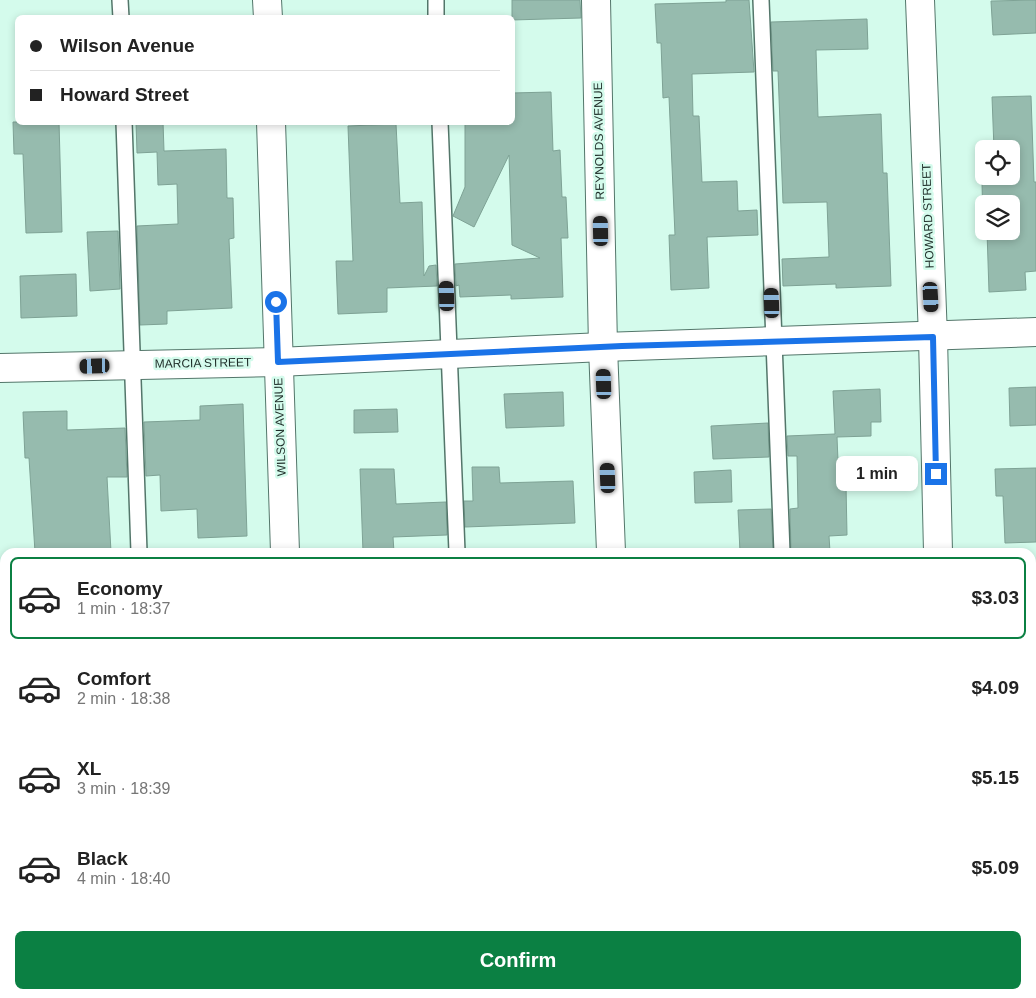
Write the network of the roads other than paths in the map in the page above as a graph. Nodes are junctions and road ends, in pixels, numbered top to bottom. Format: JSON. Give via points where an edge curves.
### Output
{"nodes":[{"id":1,"x":120,"y":0,"type":"edge"},
{"id":2,"x":268,"y":0,"type":"edge"},
{"id":3,"x":436,"y":0,"type":"edge"},
{"id":4,"x":596,"y":0,"type":"edge"},
{"id":5,"x":761,"y":0,"type":"edge"},
{"id":6,"x":920,"y":0,"type":"edge"},
{"id":7,"x":120,"y":15,"type":"edge"},
{"id":8,"x":268,"y":15,"type":"edge"},
{"id":9,"x":436,"y":15,"type":"edge"},
{"id":10,"x":124,"y":125,"type":"edge"},
{"id":11,"x":271,"y":125,"type":"edge"},
{"id":12,"x":440,"y":125,"type":"edge"},
{"id":13,"x":1036,"y":332,"type":"edge"},
{"id":14,"x":933,"y":337,"type":"junction"},
{"id":15,"x":774,"y":341,"type":"junction"},
{"id":16,"x":603,"y":347,"type":"junction"},
{"id":17,"x":449,"y":354,"type":"junction"},
{"id":18,"x":278,"y":362,"type":"junction"},
{"id":19,"x":133,"y":365,"type":"junction"},
{"id":20,"x":0,"y":368,"type":"edge"},
{"id":21,"x":139,"y":548,"type":"edge"},
{"id":22,"x":284,"y":548,"type":"edge"},
{"id":23,"x":457,"y":548,"type":"edge"},
{"id":24,"x":611,"y":548,"type":"edge"},
{"id":25,"x":782,"y":548,"type":"edge"},
{"id":26,"x":938,"y":548,"type":"edge"}],
"edges":[{"from":1,"to":7,"type":"lane"},
{"from":2,"to":8,"type":"street"},
{"from":3,"to":9,"type":"lane"},
{"from":4,"to":16,"type":"street","name":"REYNOLDS AVENUE"},
{"from":5,"to":15,"type":"lane"},
{"from":6,"to":14,"type":"street","name":"HOWARD STREET"},
{"from":10,"to":19,"type":"lane"},
{"from":11,"to":18,"type":"street","name":"WILSON AVENUE"},
{"from":12,"to":17,"type":"lane"},
{"from":13,"to":14,"type":"street","name":"MARCIA STREET"},
{"from":14,"to":15,"type":"street","name":"MARCIA STREET"},
{"from":14,"to":26,"type":"street","name":"HOWARD STREET"},
{"from":15,"to":16,"type":"street","name":"MARCIA STREET"},
{"from":15,"to":25,"type":"lane"},
{"from":16,"to":17,"type":"street","name":"MARCIA STREET"},
{"from":16,"to":24,"type":"street","name":"REYNOLDS AVENUE"},
{"from":17,"to":18,"type":"street","name":"MARCIA STREET"},
{"from":17,"to":23,"type":"lane"},
{"from":18,"to":19,"type":"street","name":"MARCIA STREET"},
{"from":18,"to":22,"type":"street","name":"WILSON AVENUE"},
{"from":19,"to":20,"type":"street","name":"MARCIA STREET"},
{"from":19,"to":21,"type":"lane"}]}
